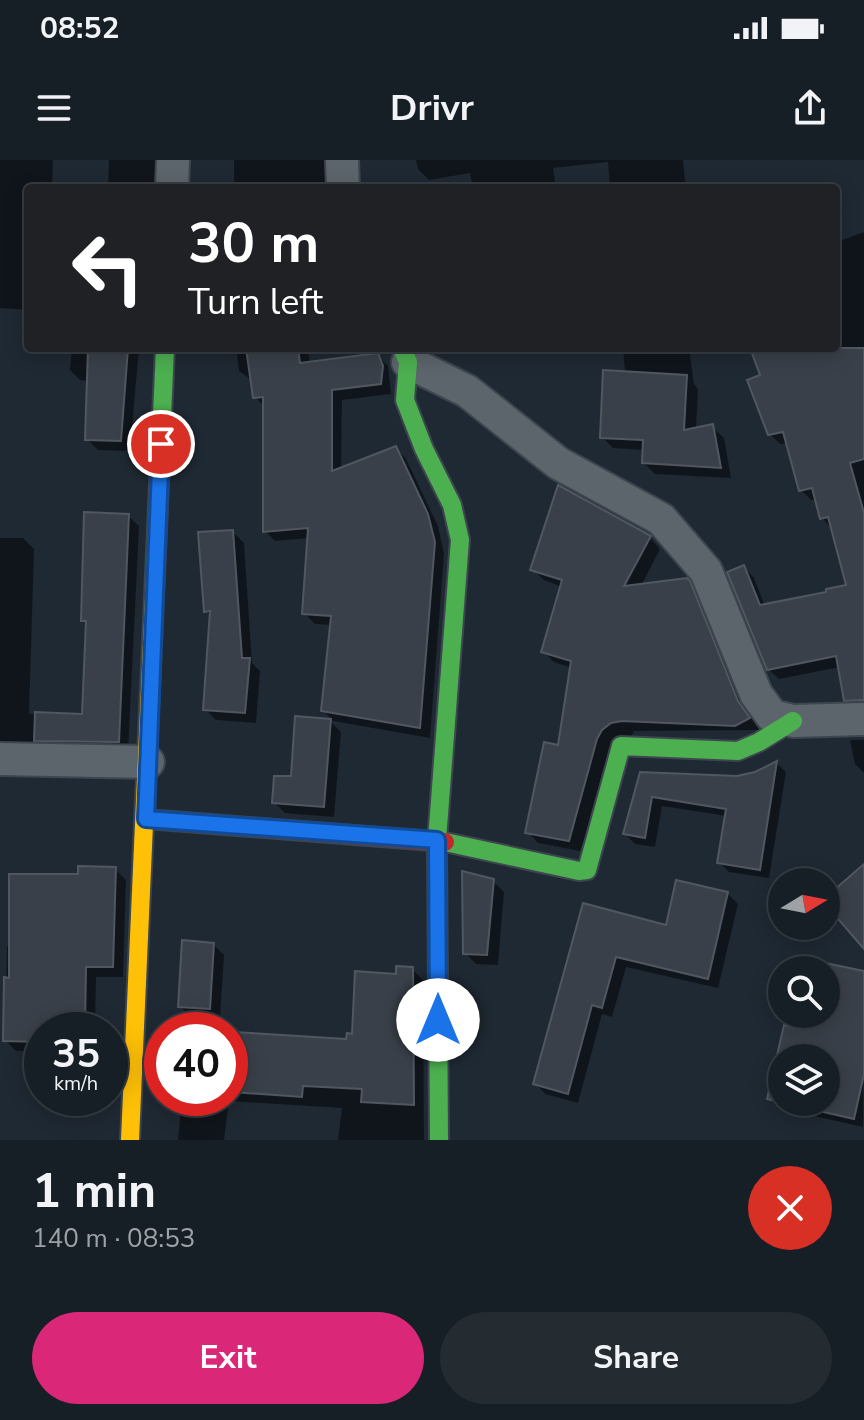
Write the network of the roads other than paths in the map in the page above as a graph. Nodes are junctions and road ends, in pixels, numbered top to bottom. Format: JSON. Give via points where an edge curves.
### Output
{"nodes":[{"id":1,"x":173,"y":160,"type":"edge"},
{"id":2,"x":342,"y":160,"type":"edge"},
{"id":3,"x":172,"y":184,"type":"edge"},
{"id":4,"x":343,"y":184,"type":"edge"},
{"id":5,"x":165,"y":352,"type":"edge"},
{"id":6,"x":405,"y":355,"type":"edge"},
{"id":7,"x":864,"y":719,"type":"edge"},
{"id":8,"x":793,"y":721,"type":"junction"},
{"id":9,"x":0,"y":759,"type":"edge"},
{"id":10,"x":148,"y":762,"type":"junction"},
{"id":11,"x":146,"y":819,"type":"junction"},
{"id":12,"x":437,"y":840,"type":"junction"},
{"id":13,"x":130,"y":1140,"type":"edge"},
{"id":14,"x":439,"y":1140,"type":"edge"}],
"edges":[{"from":1,"to":3,"type":"street"},
{"from":2,"to":4,"type":"street"},
{"from":5,"to":10,"type":"street"},
{"from":6,"to":8,"type":"street","via":[[467,391],[558,463],[661,519],[706,571],[756,694],[772,716]]},
{"from":6,"to":12,"type":"street","via":[[405,400],[452,505],[460,540]]},
{"from":7,"to":8,"type":"street"},
{"from":8,"to":12,"type":"street","via":[[738,751],[621,746],[587,870]]},
{"from":9,"to":10,"type":"street"},
{"from":10,"to":11,"type":"street"},
{"from":11,"to":12,"type":"street"},
{"from":11,"to":13,"type":"street"},
{"from":12,"to":14,"type":"street"}]}
